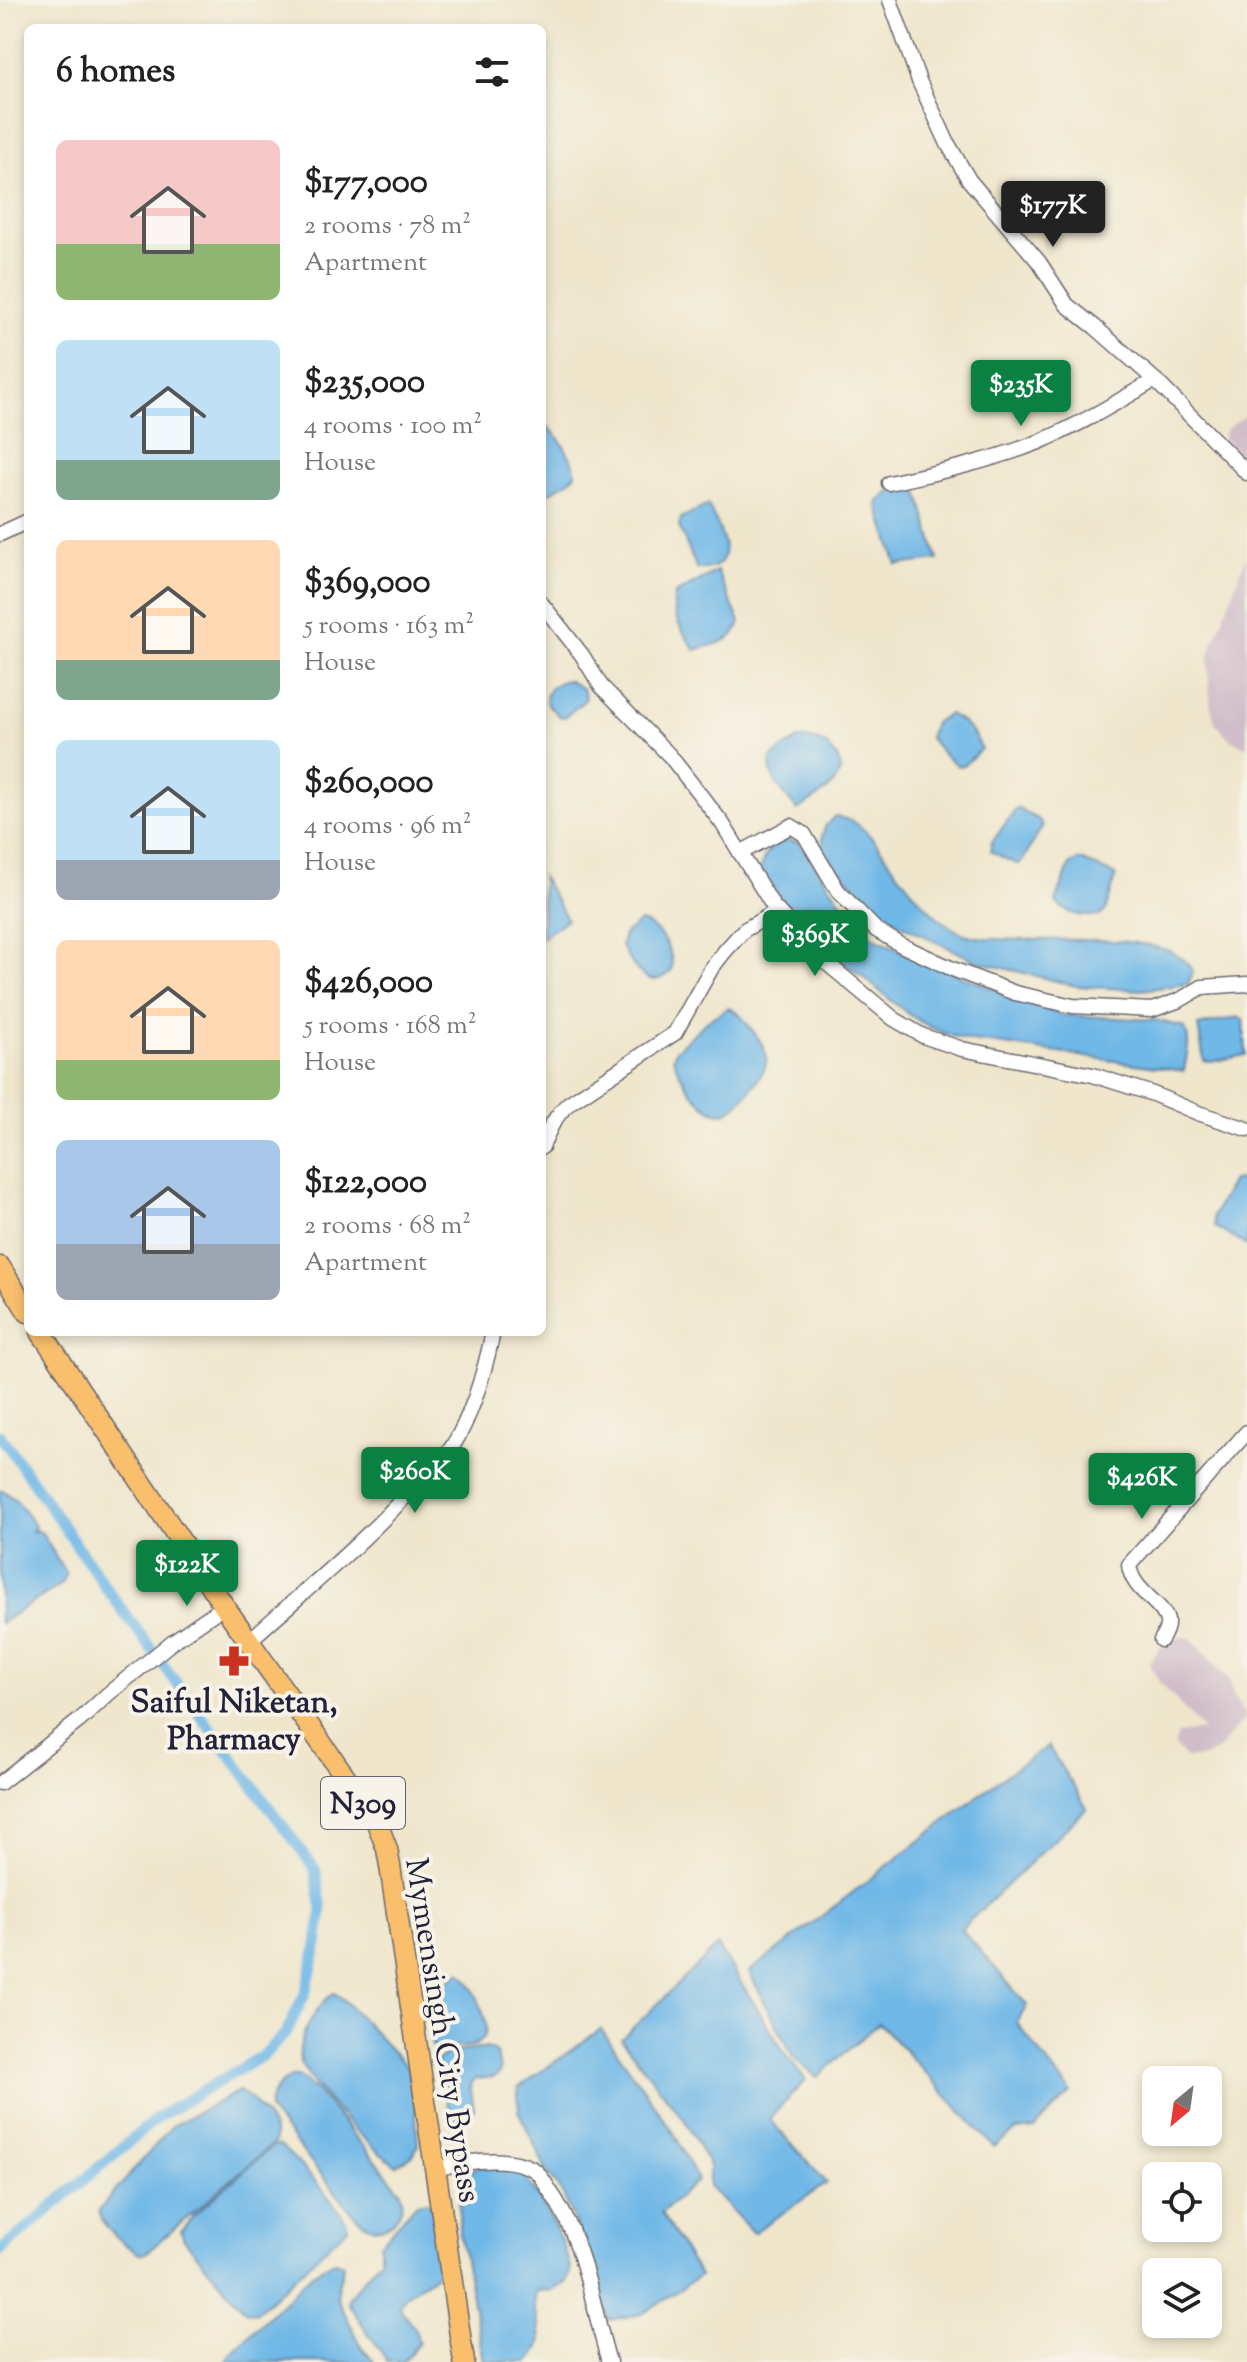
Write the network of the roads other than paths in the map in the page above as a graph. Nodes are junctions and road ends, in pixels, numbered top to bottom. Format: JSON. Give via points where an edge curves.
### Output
{"nodes":[{"id":1,"x":890,"y":0,"type":"edge"},
{"id":2,"x":1155,"y":380,"type":"junction"},
{"id":3,"x":1247,"y":473,"type":"edge"},
{"id":4,"x":889,"y":483,"type":"dead end"},
{"id":5,"x":24,"y":523,"type":"edge"},
{"id":6,"x":0,"y":534,"type":"edge"},
{"id":7,"x":546,"y":610,"type":"edge"},
{"id":8,"x":740,"y":853,"type":"junction"},
{"id":9,"x":777,"y":911,"type":"junction"},
{"id":10,"x":1247,"y":984,"type":"edge"},
{"id":11,"x":1247,"y":1129,"type":"edge"},
{"id":12,"x":546,"y":1137,"type":"edge"},
{"id":13,"x":0,"y":1267,"type":"edge"},
{"id":14,"x":24,"y":1306,"type":"edge"},
{"id":15,"x":44,"y":1336,"type":"edge"},
{"id":16,"x":492,"y":1336,"type":"edge"},
{"id":17,"x":1247,"y":1432,"type":"edge"},
{"id":18,"x":224,"y":1606,"type":"junction"},
{"id":19,"x":1161,"y":1640,"type":"dead end"},
{"id":20,"x":249,"y":1641,"type":"junction"},
{"id":21,"x":0,"y":1783,"type":"edge"},
{"id":22,"x":435,"y":2169,"type":"junction"},
{"id":23,"x":464,"y":2362,"type":"edge"},
{"id":24,"x":609,"y":2362,"type":"edge"}],
"edges":[{"from":1,"to":2,"type":"street","via":[[919,81],[969,180],[1039,262],[1067,305]]},
{"from":2,"to":3,"type":"street"},
{"from":2,"to":4,"type":"street","via":[[1040,442],[968,466]]},
{"from":5,"to":6,"type":"street"},
{"from":7,"to":8,"type":"street","via":[[601,686],[670,756]]},
{"from":8,"to":9,"type":"street"},
{"from":8,"to":10,"type":"street","via":[[791,826],[804,834],[838,891],[876,930],[1015,993],[1073,1006],[1152,1010],[1202,987]]},
{"from":9,"to":11,"type":"street","via":[[862,994],[923,1036],[1093,1075]]},
{"from":9,"to":12,"type":"street","via":[[744,930],[725,951],[675,1033],[569,1103]]},
{"from":13,"to":14,"type":"highway"},
{"from":15,"to":18,"type":"highway","name":"Mymensingh City Bypass","number":"N309"},
{"from":16,"to":20,"type":"street","via":[[471,1404],[444,1456],[381,1523]]},
{"from":17,"to":19,"type":"street","via":[[1129,1565],[1138,1587],[1166,1617]]},
{"from":18,"to":20,"type":"highway","name":"Mymensingh City Bypass","number":"N309"},
{"from":18,"to":21,"type":"street","via":[[135,1671]]},
{"from":20,"to":22,"type":"highway","name":"Mymensingh City Bypass","number":"N309","via":[[376,1820],[382,1836]]},
{"from":22,"to":23,"type":"highway","name":"Mymensingh City Bypass","number":"N309"},
{"from":22,"to":24,"type":"street","via":[[504,2161],[534,2169],[573,2230]]}]}
